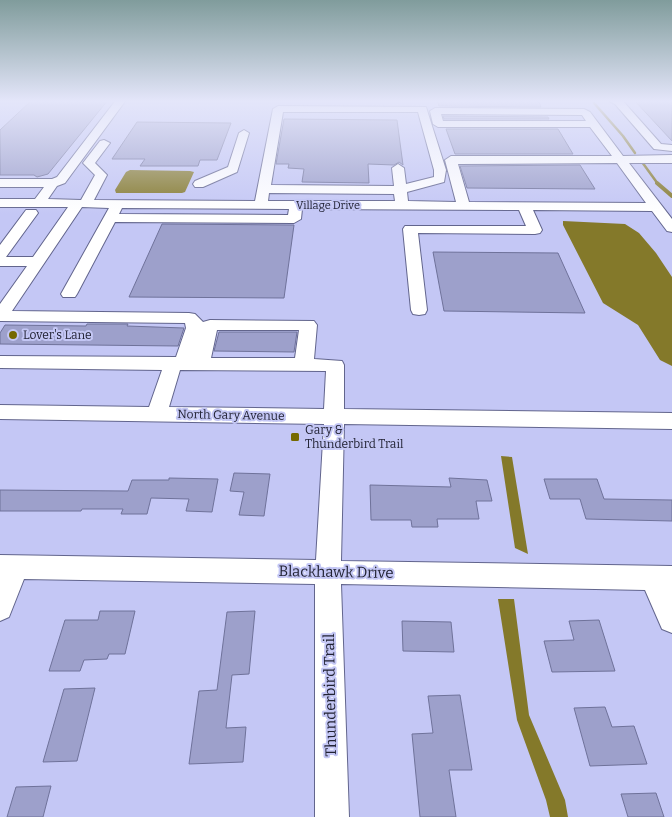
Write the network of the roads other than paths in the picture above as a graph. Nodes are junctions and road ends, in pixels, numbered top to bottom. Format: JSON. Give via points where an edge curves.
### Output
{"nodes":[{"id":1,"x":92,"y":138,"type":"edge"},
{"id":2,"x":108,"y":138,"type":"edge"},
{"id":3,"x":242,"y":138,"type":"edge"},
{"id":4,"x":273,"y":138,"type":"edge"},
{"id":5,"x":431,"y":138,"type":"edge"},
{"id":6,"x":442,"y":138,"type":"edge"},
{"id":7,"x":604,"y":138,"type":"edge"},
{"id":8,"x":650,"y":138,"type":"edge"},
{"id":9,"x":445,"y":146,"type":"dead end"},
{"id":10,"x":592,"y":148,"type":"dead end"},
{"id":11,"x":612,"y":148,"type":"junction"},
{"id":12,"x":671,"y":155,"type":"edge"},
{"id":13,"x":622,"y":161,"type":"junction"},
{"id":14,"x":398,"y":168,"type":"dead end"},
{"id":15,"x":205,"y":170,"type":"dead end"},
{"id":16,"x":0,"y":183,"type":"edge"},
{"id":17,"x":53,"y":183,"type":"junction"},
{"id":18,"x":199,"y":184,"type":"junction"},
{"id":19,"x":263,"y":189,"type":"junction"},
{"id":20,"x":400,"y":190,"type":"junction"},
{"id":21,"x":502,"y":192,"type":"dead end"},
{"id":22,"x":541,"y":192,"type":"dead end"},
{"id":23,"x":578,"y":193,"type":"dead end"},
{"id":24,"x":82,"y":203,"type":"junction"},
{"id":25,"x":118,"y":203,"type":"junction"},
{"id":26,"x":1,"y":204,"type":"edge"},
{"id":27,"x":191,"y":204,"type":"junction"},
{"id":28,"x":260,"y":204,"type":"junction"},
{"id":29,"x":296,"y":204,"type":"junction"},
{"id":30,"x":404,"y":205,"type":"junction"},
{"id":31,"x":464,"y":206,"type":"junction"},
{"id":32,"x":509,"y":206,"type":"junction"},
{"id":33,"x":524,"y":206,"type":"junction"},
{"id":34,"x":549,"y":206,"type":"junction"},
{"id":35,"x":586,"y":206,"type":"junction"},
{"id":36,"x":656,"y":207,"type":"junction"},
{"id":37,"x":35,"y":208,"type":"junction"},
{"id":38,"x":110,"y":218,"type":"junction"},
{"id":39,"x":672,"y":228,"type":"edge"},
{"id":40,"x":410,"y":229,"type":"junction"},
{"id":41,"x":0,"y":254,"type":"edge"},
{"id":42,"x":0,"y":262,"type":"edge"},
{"id":43,"x":38,"y":262,"type":"junction"},
{"id":44,"x":69,"y":294,"type":"dead end"},
{"id":45,"x":420,"y":310,"type":"dead end"},
{"id":46,"x":0,"y":316,"type":"edge"},
{"id":47,"x":0,"y":362,"type":"edge"},
{"id":48,"x":185,"y":364,"type":"junction"},
{"id":49,"x":304,"y":365,"type":"junction"},
{"id":50,"x":0,"y":412,"type":"edge"},
{"id":51,"x":157,"y":414,"type":"junction"},
{"id":52,"x":335,"y":417,"type":"junction"},
{"id":53,"x":672,"y":421,"type":"edge"},
{"id":54,"x":8,"y":568,"type":"edge"},
{"id":55,"x":328,"y":572,"type":"junction"},
{"id":56,"x":663,"y":578,"type":"edge"},
{"id":57,"x":0,"y":608,"type":"edge"},
{"id":58,"x":672,"y":620,"type":"edge"},
{"id":59,"x":332,"y":817,"type":"edge"}],
"edges":[{"from":1,"to":17,"type":"street","via":[[61,180]]},
{"from":2,"to":24,"type":"street","via":[[89,163],[101,175]]},
{"from":3,"to":18,"type":"street","via":[[233,169]]},
{"from":4,"to":19,"type":"street"},
{"from":5,"to":20,"type":"street","via":[[440,179]]},
{"from":6,"to":9,"type":"street"},
{"from":7,"to":11,"type":"street"},
{"from":8,"to":12,"type":"street"},
{"from":10,"to":11,"type":"street"},
{"from":11,"to":13,"type":"street"},
{"from":12,"to":13,"type":"street"},
{"from":13,"to":31,"type":"street","via":[[451,160]]},
{"from":13,"to":36,"type":"street"},
{"from":14,"to":20,"type":"street"},
{"from":15,"to":18,"type":"street"},
{"from":16,"to":17,"type":"street"},
{"from":17,"to":37,"type":"street"},
{"from":18,"to":27,"type":"street"},
{"from":19,"to":20,"type":"street"},
{"from":19,"to":28,"type":"street"},
{"from":20,"to":30,"type":"street"},
{"from":21,"to":32,"type":"street"},
{"from":22,"to":34,"type":"street"},
{"from":23,"to":35,"type":"street"},
{"from":24,"to":25,"type":"street","name":"Village Drive"},
{"from":24,"to":37,"type":"street","name":"Village Drive"},
{"from":24,"to":43,"type":"street"},
{"from":25,"to":27,"type":"street","name":"Village Drive"},
{"from":25,"to":38,"type":"street"},
{"from":26,"to":37,"type":"street","name":"Village Drive"},
{"from":27,"to":28,"type":"street","name":"Village Drive"},
{"from":28,"to":29,"type":"street","name":"Village Drive"},
{"from":29,"to":30,"type":"street","name":"Village Drive"},
{"from":29,"to":38,"type":"street","via":[[294,220]]},
{"from":30,"to":31,"type":"street","name":"Village Drive"},
{"from":30,"to":40,"type":"street"},
{"from":31,"to":32,"type":"street","name":"Village Drive"},
{"from":32,"to":33,"type":"street","name":"Village Drive"},
{"from":33,"to":34,"type":"street","name":"Village Drive"},
{"from":33,"to":40,"type":"street","via":[[535,230]]},
{"from":34,"to":35,"type":"street","name":"Village Drive"},
{"from":35,"to":36,"type":"street","name":"Village Drive"},
{"from":36,"to":39,"type":"street"},
{"from":37,"to":41,"type":"street"},
{"from":38,"to":44,"type":"street"},
{"from":40,"to":45,"type":"street"},
{"from":42,"to":43,"type":"street"},
{"from":43,"to":46,"type":"street"},
{"from":46,"to":48,"type":"street","via":[[189,318],[195,323],[195,328]]},
{"from":47,"to":48,"type":"street"},
{"from":48,"to":49,"type":"street"},
{"from":48,"to":49,"type":"street","via":[[210,325],[308,325]]},
{"from":48,"to":51,"type":"street"},
{"from":49,"to":52,"type":"street","name":"Thunderbird Trail","via":[[335,366]]},
{"from":50,"to":51,"type":"street","name":"North Gary Avenue"},
{"from":51,"to":52,"type":"street","name":"North Gary Avenue"},
{"from":52,"to":53,"type":"street","name":"North Gary Avenue"},
{"from":52,"to":55,"type":"street","name":"Thunderbird Trail"},
{"from":54,"to":55,"type":"street","name":"Blackhawk Drive"},
{"from":54,"to":57,"type":"street"},
{"from":55,"to":56,"type":"street","name":"Blackhawk Drive"},
{"from":55,"to":59,"type":"street","name":"Thunderbird Trail"},
{"from":56,"to":58,"type":"street"}]}
